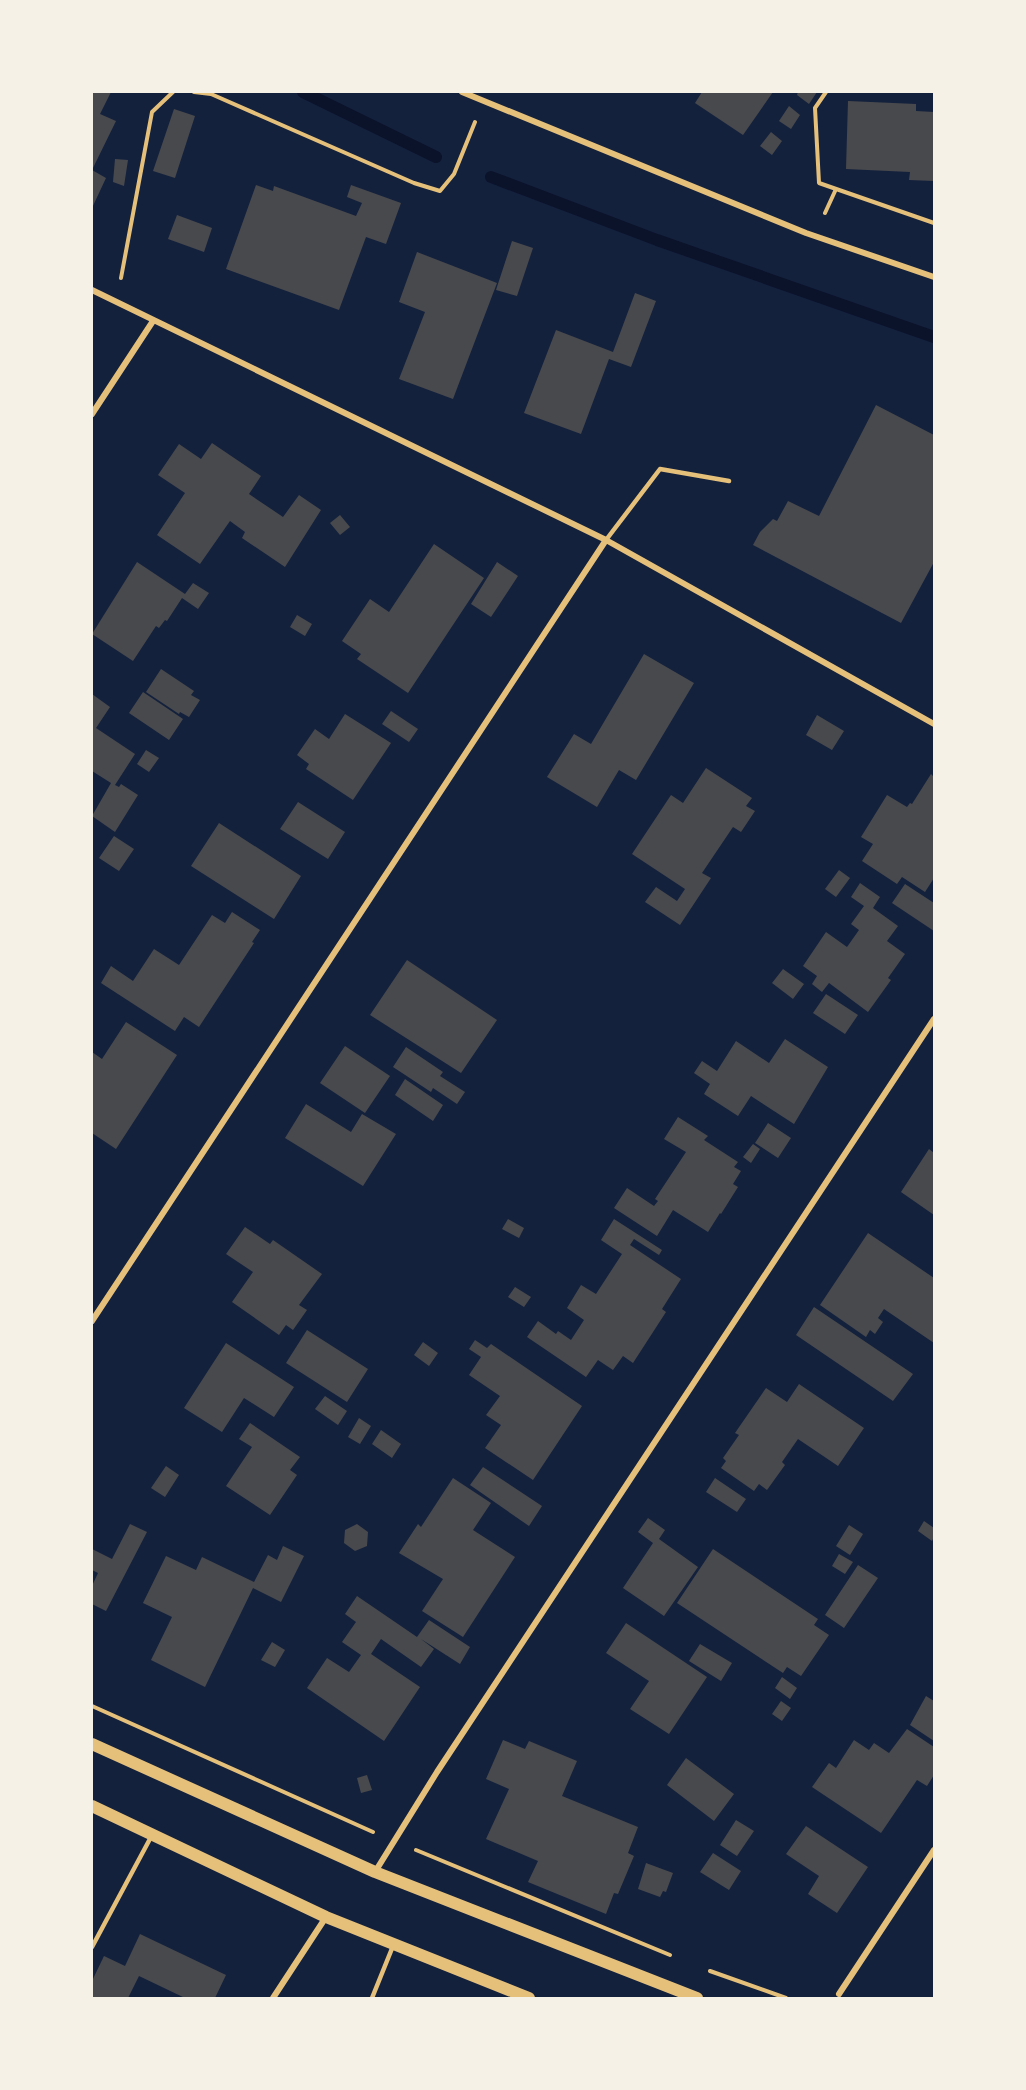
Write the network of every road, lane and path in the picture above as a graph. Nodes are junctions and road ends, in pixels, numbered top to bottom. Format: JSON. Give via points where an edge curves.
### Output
{"nodes":[{"id":1,"x":173,"y":92,"type":"edge"},
{"id":2,"x":194,"y":92,"type":"edge"},
{"id":3,"x":462,"y":92,"type":"edge"},
{"id":4,"x":826,"y":92,"type":"edge"},
{"id":5,"x":484,"y":101,"type":"junction"},
{"id":6,"x":934,"y":223,"type":"edge"},
{"id":7,"x":934,"y":277,"type":"edge"},
{"id":8,"x":92,"y":290,"type":"edge"},
{"id":9,"x":117,"y":303,"type":"junction"},
{"id":10,"x":153,"y":321,"type":"junction"},
{"id":11,"x":92,"y":414,"type":"edge"},
{"id":12,"x":729,"y":481,"type":"dead end"},
{"id":13,"x":606,"y":540,"type":"junction"},
{"id":14,"x":934,"y":724,"type":"edge"},
{"id":15,"x":934,"y":1019,"type":"edge"},
{"id":16,"x":92,"y":1321,"type":"edge"},
{"id":17,"x":92,"y":1706,"type":"edge"},
{"id":18,"x":92,"y":1744,"type":"edge"},
{"id":19,"x":92,"y":1806,"type":"edge"},
{"id":20,"x":152,"y":1834,"type":"junction"},
{"id":21,"x":394,"y":1841,"type":"junction"},
{"id":22,"x":934,"y":1850,"type":"edge"},
{"id":23,"x":375,"y":1872,"type":"junction"},
{"id":24,"x":326,"y":1917,"type":"junction"},
{"id":25,"x":394,"y":1944,"type":"junction"},
{"id":26,"x":92,"y":1947,"type":"edge"},
{"id":27,"x":671,"y":1955,"type":"dead end"},
{"id":28,"x":705,"y":1969,"type":"dead end"},
{"id":29,"x":839,"y":1994,"type":"dead end"},
{"id":30,"x":273,"y":1998,"type":"edge"},
{"id":31,"x":372,"y":1998,"type":"edge"},
{"id":32,"x":529,"y":1998,"type":"edge"},
{"id":33,"x":697,"y":1998,"type":"edge"},
{"id":34,"x":786,"y":1998,"type":"edge"}],
"edges":[{"from":1,"to":9,"type":"path","via":[[152,111]]},
{"from":2,"to":5,"type":"path","via":[[211,94],[440,191],[454,174]]},
{"from":3,"to":5,"type":"street"},
{"from":4,"to":6,"type":"path","via":[[815,108],[819,183]]},
{"from":5,"to":7,"type":"street","via":[[815,237]]},
{"from":8,"to":9,"type":"street"},
{"from":9,"to":10,"type":"street"},
{"from":10,"to":11,"type":"street"},
{"from":10,"to":13,"type":"street"},
{"from":12,"to":13,"type":"lane","via":[[660,469]]},
{"from":13,"to":14,"type":"street"},
{"from":13,"to":16,"type":"street"},
{"from":15,"to":21,"type":"street"},
{"from":17,"to":21,"type":"path"},
{"from":18,"to":23,"type":"main road"},
{"from":19,"to":20,"type":"main road"},
{"from":20,"to":24,"type":"main road"},
{"from":20,"to":26,"type":"lane"},
{"from":21,"to":23,"type":"street"},
{"from":21,"to":27,"type":"path"},
{"from":22,"to":29,"type":"street"},
{"from":23,"to":33,"type":"main road"},
{"from":24,"to":25,"type":"main road"},
{"from":24,"to":30,"type":"street"},
{"from":25,"to":31,"type":"lane"},
{"from":25,"to":32,"type":"main road"},
{"from":28,"to":34,"type":"path"}]}
